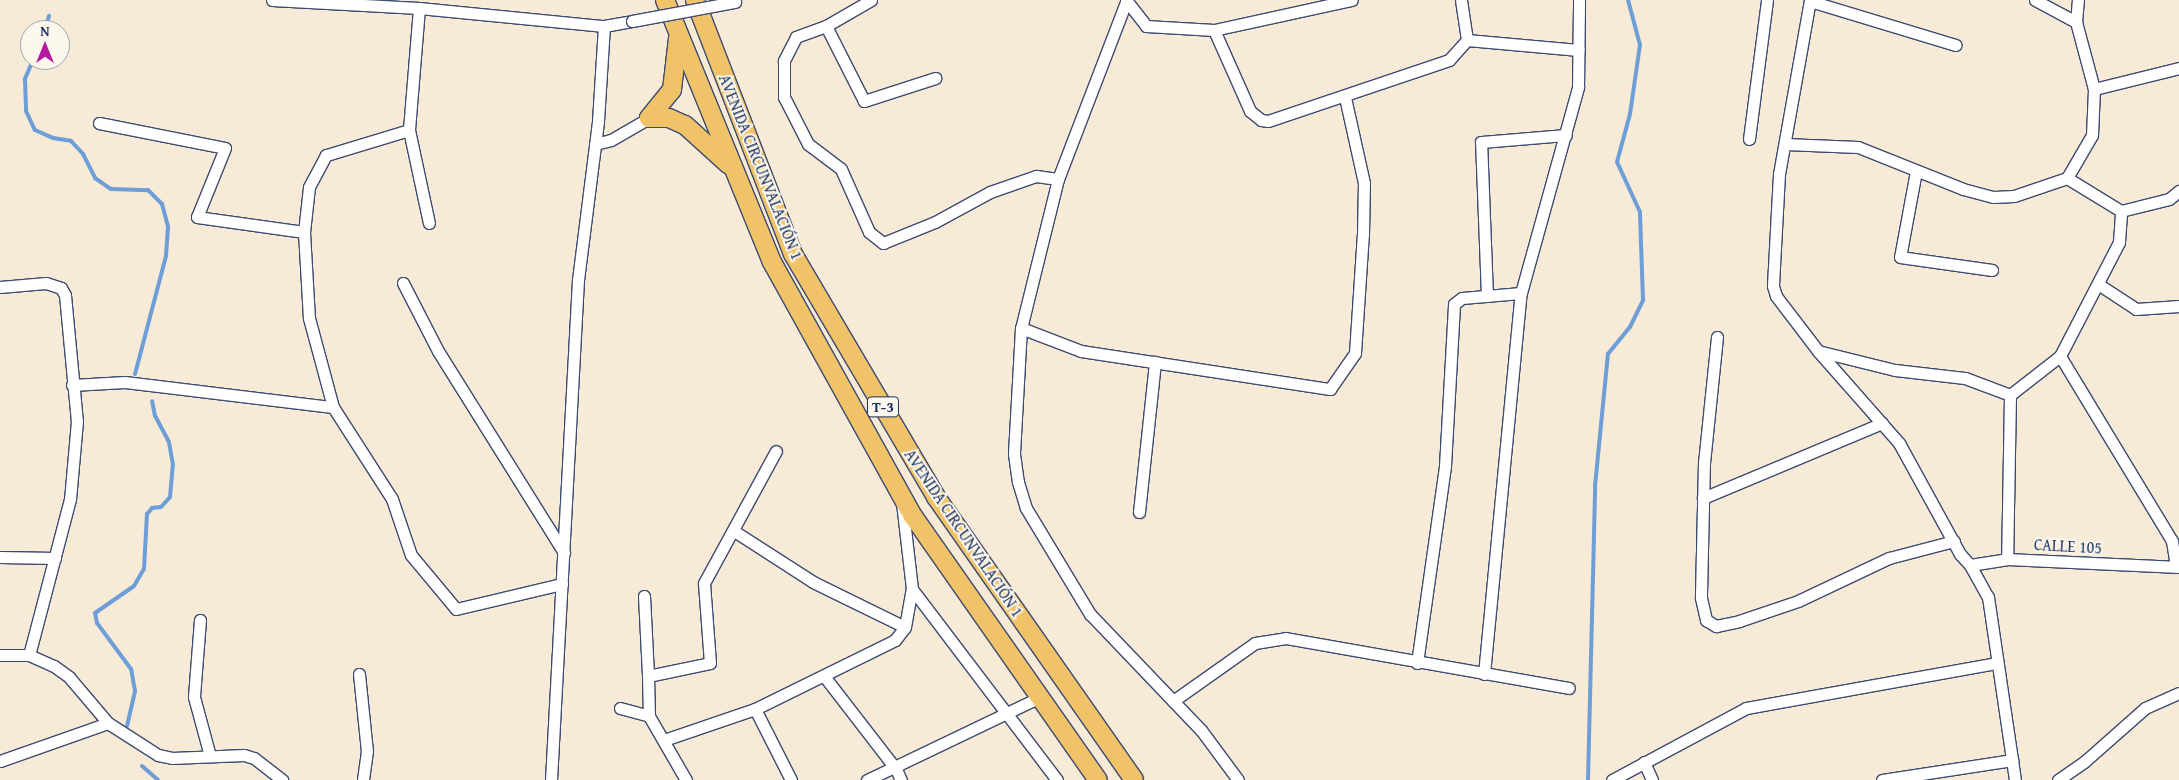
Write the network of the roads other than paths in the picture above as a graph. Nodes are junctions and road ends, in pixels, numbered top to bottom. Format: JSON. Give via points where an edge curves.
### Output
{"nodes":[{"id":1,"x":272,"y":0,"type":"edge"},
{"id":2,"x":665,"y":0,"type":"edge"},
{"id":3,"x":695,"y":0,"type":"edge"},
{"id":4,"x":872,"y":0,"type":"edge"},
{"id":5,"x":1352,"y":0,"type":"edge"},
{"id":6,"x":1462,"y":0,"type":"edge"},
{"id":7,"x":1579,"y":0,"type":"edge"},
{"id":8,"x":1768,"y":0,"type":"edge"},
{"id":9,"x":2035,"y":0,"type":"edge"},
{"id":10,"x":2078,"y":0,"type":"edge"},
{"id":11,"x":739,"y":1,"type":"edge"},
{"id":12,"x":1126,"y":1,"type":"edge"},
{"id":13,"x":1810,"y":1,"type":"edge"},
{"id":14,"x":380,"y":3,"type":"edge"},
{"id":15,"x":419,"y":8,"type":"junction"},
{"id":16,"x":2076,"y":22,"type":"junction"},
{"id":17,"x":604,"y":26,"type":"junction"},
{"id":18,"x":826,"y":26,"type":"junction"},
{"id":19,"x":1214,"y":30,"type":"junction"},
{"id":20,"x":678,"y":34,"type":"junction"},
{"id":21,"x":1467,"y":40,"type":"junction"},
{"id":22,"x":1956,"y":44,"type":"dead end"},
{"id":23,"x":1579,"y":50,"type":"junction"},
{"id":24,"x":2179,"y":68,"type":"edge"},
{"id":25,"x":935,"y":78,"type":"dead end"},
{"id":26,"x":2094,"y":89,"type":"junction"},
{"id":27,"x":1345,"y":97,"type":"junction"},
{"id":28,"x":649,"y":118,"type":"junction"},
{"id":29,"x":99,"y":123,"type":"dead end"},
{"id":30,"x":409,"y":130,"type":"junction"},
{"id":31,"x":1566,"y":135,"type":"junction"},
{"id":32,"x":1749,"y":139,"type":"dead end"},
{"id":33,"x":595,"y":144,"type":"junction"},
{"id":34,"x":1785,"y":144,"type":"junction"},
{"id":35,"x":734,"y":170,"type":"junction"},
{"id":36,"x":1916,"y":171,"type":"junction"},
{"id":37,"x":2067,"y":178,"type":"junction"},
{"id":38,"x":1058,"y":179,"type":"junction"},
{"id":39,"x":2179,"y":191,"type":"edge"},
{"id":40,"x":2121,"y":211,"type":"junction"},
{"id":41,"x":429,"y":223,"type":"dead end"},
{"id":42,"x":304,"y":232,"type":"junction"},
{"id":43,"x":1992,"y":270,"type":"dead end"},
{"id":44,"x":403,"y":283,"type":"dead end"},
{"id":45,"x":2098,"y":284,"type":"junction"},
{"id":46,"x":0,"y":287,"type":"edge"},
{"id":47,"x":1521,"y":293,"type":"junction"},
{"id":48,"x":1487,"y":296,"type":"junction"},
{"id":49,"x":2179,"y":306,"type":"edge"},
{"id":50,"x":1021,"y":328,"type":"junction"},
{"id":51,"x":1717,"y":337,"type":"dead end"},
{"id":52,"x":1818,"y":351,"type":"junction"},
{"id":53,"x":2060,"y":356,"type":"junction"},
{"id":54,"x":1156,"y":362,"type":"junction"},
{"id":55,"x":72,"y":385,"type":"junction"},
{"id":56,"x":2010,"y":396,"type":"junction"},
{"id":57,"x":333,"y":407,"type":"junction"},
{"id":58,"x":1882,"y":424,"type":"junction"},
{"id":59,"x":776,"y":451,"type":"dead end"},
{"id":60,"x":901,"y":495,"type":"junction"},
{"id":61,"x":1702,"y":498,"type":"junction"},
{"id":62,"x":1139,"y":512,"type":"dead end"},
{"id":63,"x":734,"y":531,"type":"junction"},
{"id":64,"x":1954,"y":541,"type":"junction"},
{"id":65,"x":564,"y":553,"type":"junction"},
{"id":66,"x":0,"y":557,"type":"edge"},
{"id":67,"x":55,"y":558,"type":"junction"},
{"id":68,"x":2007,"y":559,"type":"junction"},
{"id":69,"x":1970,"y":565,"type":"junction"},
{"id":70,"x":2178,"y":567,"type":"edge"},
{"id":71,"x":562,"y":584,"type":"junction"},
{"id":72,"x":912,"y":589,"type":"junction"},
{"id":73,"x":644,"y":596,"type":"dead end"},
{"id":74,"x":200,"y":620,"type":"dead end"},
{"id":75,"x":905,"y":627,"type":"junction"},
{"id":76,"x":0,"y":655,"type":"edge"},
{"id":77,"x":29,"y":655,"type":"junction"},
{"id":78,"x":1417,"y":663,"type":"junction"},
{"id":79,"x":1996,"y":663,"type":"junction"},
{"id":80,"x":359,"y":674,"type":"dead end"},
{"id":81,"x":1484,"y":674,"type":"junction"},
{"id":82,"x":648,"y":676,"type":"junction"},
{"id":83,"x":824,"y":676,"type":"junction"},
{"id":84,"x":1569,"y":688,"type":"dead end"},
{"id":85,"x":2179,"y":693,"type":"edge"},
{"id":86,"x":1040,"y":697,"type":"junction"},
{"id":87,"x":1173,"y":701,"type":"junction"},
{"id":88,"x":620,"y":708,"type":"dead end"},
{"id":89,"x":756,"y":709,"type":"junction"},
{"id":90,"x":1008,"y":713,"type":"junction"},
{"id":91,"x":650,"y":716,"type":"junction"},
{"id":92,"x":108,"y":723,"type":"junction"},
{"id":93,"x":664,"y":740,"type":"junction"},
{"id":94,"x":210,"y":756,"type":"junction"},
{"id":95,"x":0,"y":760,"type":"edge"},
{"id":96,"x":2012,"y":760,"type":"junction"},
{"id":97,"x":1644,"y":762,"type":"junction"},
{"id":98,"x":896,"y":769,"type":"junction"},
{"id":99,"x":1913,"y":778,"type":"edge"},
{"id":100,"x":282,"y":780,"type":"edge"},
{"id":101,"x":363,"y":780,"type":"edge"},
{"id":102,"x":552,"y":780,"type":"edge"},
{"id":103,"x":686,"y":780,"type":"edge"},
{"id":104,"x":791,"y":780,"type":"edge"},
{"id":105,"x":867,"y":780,"type":"edge"},
{"id":106,"x":901,"y":780,"type":"edge"},
{"id":107,"x":1057,"y":780,"type":"edge"},
{"id":108,"x":1098,"y":780,"type":"edge"},
{"id":109,"x":1134,"y":780,"type":"edge"},
{"id":110,"x":1238,"y":780,"type":"edge"},
{"id":111,"x":1612,"y":780,"type":"edge"},
{"id":112,"x":1652,"y":780,"type":"edge"},
{"id":113,"x":1882,"y":780,"type":"edge"},
{"id":114,"x":2015,"y":780,"type":"edge"},
{"id":115,"x":2058,"y":780,"type":"edge"}],
"edges":[{"from":1,"to":14,"type":"street"},
{"from":2,"to":20,"type":"main road","name":"AVENIDA CIRCUNVALACIÓN 1","number":"T-3"},
{"from":3,"to":109,"type":"main road","name":"AVENIDA CIRCUNVALACIÓN 1","number":"T-3","via":[[793,254],[936,498]]},
{"from":4,"to":18,"type":"street"},
{"from":5,"to":19,"type":"street"},
{"from":6,"to":21,"type":"street"},
{"from":7,"to":23,"type":"street"},
{"from":8,"to":32,"type":"street"},
{"from":9,"to":16,"type":"street"},
{"from":10,"to":16,"type":"street"},
{"from":11,"to":17,"type":"street","bridge":true},
{"from":12,"to":19,"type":"street","via":[[1146,26]]},
{"from":12,"to":38,"type":"street"},
{"from":13,"to":22,"type":"street"},
{"from":13,"to":34,"type":"street"},
{"from":14,"to":15,"type":"street"},
{"from":15,"to":17,"type":"street"},
{"from":15,"to":30,"type":"street"},
{"from":16,"to":26,"type":"street"},
{"from":17,"to":33,"type":"street"},
{"from":18,"to":25,"type":"street","via":[[864,101]]},
{"from":18,"to":38,"type":"street","via":[[796,37],[784,61],[784,96],[808,144],[841,169],[869,232],[883,243],[935,222],[990,192],[1036,176]]},
{"from":19,"to":27,"type":"street","via":[[1250,111],[1260,120],[1268,121]]},
{"from":20,"to":28,"type":"main road","via":[[672,90]]},
{"from":20,"to":35,"type":"main road","name":"AVENIDA CIRCUNVALACIÓN 1","number":"T-3"},
{"from":21,"to":23,"type":"street"},
{"from":21,"to":27,"type":"street","via":[[1456,54],[1441,64]]},
{"from":23,"to":31,"type":"street","via":[[1578,87]]},
{"from":24,"to":26,"type":"street"},
{"from":26,"to":37,"type":"street","via":[[2092,135]]},
{"from":27,"to":54,"type":"street","via":[[1364,183],[1355,353],[1330,389]]},
{"from":28,"to":33,"type":"street","via":[[611,140]]},
{"from":28,"to":35,"type":"main road","via":[[669,118],[684,125]]},
{"from":29,"to":42,"type":"street","via":[[225,148],[197,217]]},
{"from":30,"to":41,"type":"street"},
{"from":30,"to":42,"type":"street","via":[[326,155],[310,187]]},
{"from":31,"to":47,"type":"street"},
{"from":31,"to":48,"type":"street","via":[[1481,142]]},
{"from":33,"to":65,"type":"street","via":[[578,280]]},
{"from":34,"to":36,"type":"street","via":[[1858,147]]},
{"from":34,"to":52,"type":"street","via":[[1778,174],[1773,286],[1780,302]]},
{"from":35,"to":60,"type":"main road","name":"AVENIDA CIRCUNVALACIÓN 1","number":"T-3","via":[[772,262]]},
{"from":36,"to":37,"type":"street","via":[[1963,189],[1999,198]]},
{"from":36,"to":43,"type":"street","via":[[1900,257]]},
{"from":37,"to":40,"type":"street"},
{"from":38,"to":50,"type":"street"},
{"from":39,"to":40,"type":"street","via":[[2169,198]]},
{"from":40,"to":45,"type":"street","via":[[2119,242]]},
{"from":42,"to":57,"type":"street","via":[[309,318]]},
{"from":44,"to":65,"type":"street","via":[[438,351]]},
{"from":45,"to":49,"type":"street","via":[[2136,309]]},
{"from":45,"to":53,"type":"street"},
{"from":46,"to":55,"type":"street","via":[[46,284],[61,288],[65,295]]},
{"from":47,"to":48,"type":"street"},
{"from":47,"to":81,"type":"street"},
{"from":48,"to":78,"type":"street","via":[[1458,299],[1453,308],[1445,466]]},
{"from":50,"to":54,"type":"street","via":[[1081,351]]},
{"from":50,"to":87,"type":"street","via":[[1014,454],[1026,508],[1090,614]]},
{"from":51,"to":61,"type":"street"},
{"from":52,"to":56,"type":"street","via":[[1896,370],[1965,378]]},
{"from":52,"to":58,"type":"street"},
{"from":53,"to":56,"type":"street"},
{"from":53,"to":70,"type":"street","via":[[2172,541]]},
{"from":54,"to":62,"type":"street"},
{"from":55,"to":57,"type":"street","via":[[134,383]]},
{"from":55,"to":67,"type":"street","via":[[77,421],[70,499]]},
{"from":56,"to":68,"type":"street"},
{"from":57,"to":71,"type":"street","via":[[392,499],[411,555],[456,609]]},
{"from":58,"to":61,"type":"street"},
{"from":58,"to":64,"type":"street","via":[[1899,443]]},
{"from":59,"to":63,"type":"street"},
{"from":60,"to":72,"type":"street"},
{"from":60,"to":86,"type":"main road","name":"AVENIDA CIRCUNVALACIÓN 1","number":"T-3"},
{"from":61,"to":64,"type":"street","via":[[1702,610],[1706,620],[1716,626],[1740,622],[1798,601],[1889,558]]},
{"from":63,"to":75,"type":"street","via":[[813,582]]},
{"from":63,"to":82,"type":"street","via":[[704,584],[710,663]]},
{"from":64,"to":69,"type":"street"},
{"from":65,"to":71,"type":"street"},
{"from":66,"to":67,"type":"street"},
{"from":67,"to":77,"type":"street"},
{"from":68,"to":69,"type":"street","name":"CALLE 105"},
{"from":68,"to":70,"type":"street","name":"CALLE 105"},
{"from":69,"to":79,"type":"street","via":[[1988,597]]},
{"from":71,"to":102,"type":"street"},
{"from":72,"to":75,"type":"street"},
{"from":72,"to":90,"type":"street"},
{"from":73,"to":82,"type":"street"},
{"from":74,"to":94,"type":"street","via":[[194,697]]},
{"from":75,"to":83,"type":"street","via":[[895,640]]},
{"from":76,"to":77,"type":"street"},
{"from":77,"to":92,"type":"street","via":[[69,677]]},
{"from":78,"to":81,"type":"street"},
{"from":78,"to":87,"type":"street","via":[[1274,638],[1255,643]]},
{"from":79,"to":96,"type":"street"},
{"from":79,"to":97,"type":"street","via":[[1746,708]]},
{"from":80,"to":101,"type":"street","via":[[367,751]]},
{"from":81,"to":84,"type":"street"},
{"from":82,"to":91,"type":"street"},
{"from":83,"to":89,"type":"street"},
{"from":83,"to":98,"type":"street"},
{"from":85,"to":115,"type":"street","via":[[2145,708],[2084,762]]},
{"from":86,"to":90,"type":"street"},
{"from":86,"to":108,"type":"main road","name":"AVENIDA CIRCUNVALACIÓN 1","number":"T-3"},
{"from":87,"to":110,"type":"street","via":[[1201,730]]},
{"from":88,"to":91,"type":"street"},
{"from":89,"to":93,"type":"street"},
{"from":89,"to":104,"type":"street"},
{"from":90,"to":98,"type":"street"},
{"from":90,"to":107,"type":"street"},
{"from":91,"to":93,"type":"street"},
{"from":92,"to":94,"type":"street","via":[[158,755],[172,758]]},
{"from":92,"to":95,"type":"street"},
{"from":93,"to":103,"type":"street"},
{"from":94,"to":100,"type":"street","via":[[249,756]]},
{"from":96,"to":99,"type":"street"},
{"from":96,"to":114,"type":"street"},
{"from":97,"to":111,"type":"street"},
{"from":97,"to":112,"type":"street"},
{"from":98,"to":105,"type":"street"},
{"from":98,"to":106,"type":"street"},
{"from":99,"to":113,"type":"street"}]}
